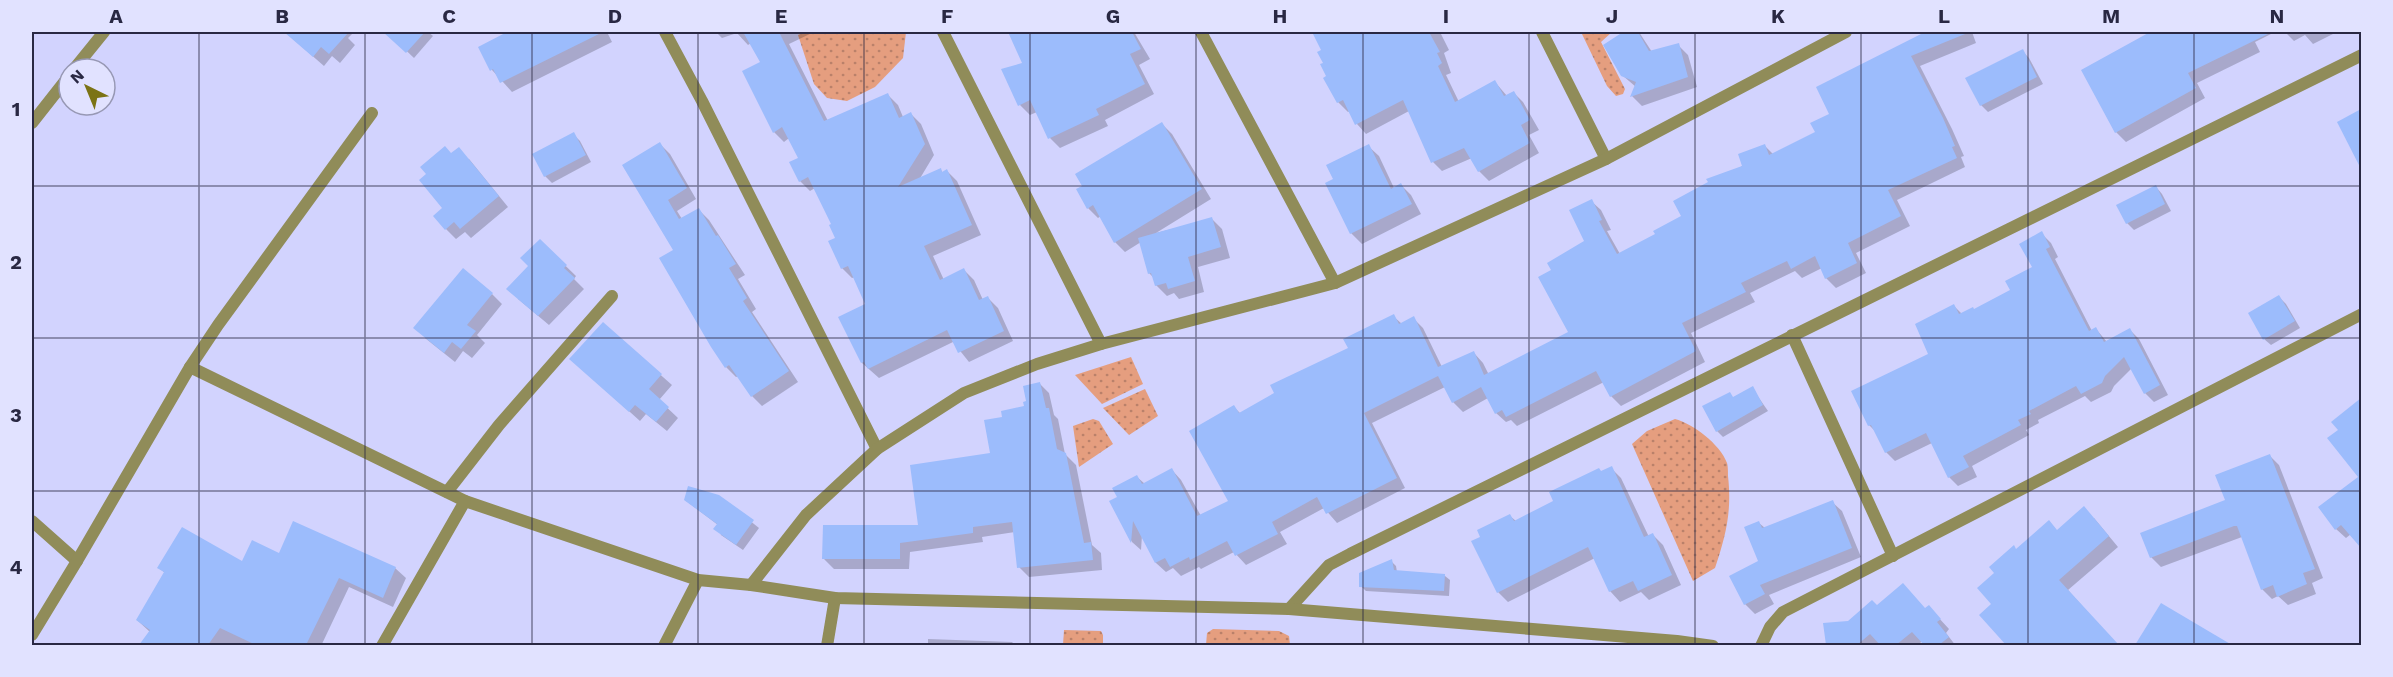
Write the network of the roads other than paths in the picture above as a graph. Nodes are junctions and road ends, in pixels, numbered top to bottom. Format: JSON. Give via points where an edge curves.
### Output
{"nodes":[{"id":1,"x":104,"y":32,"type":"edge"},
{"id":2,"x":665,"y":32,"type":"edge"},
{"id":3,"x":943,"y":32,"type":"edge"},
{"id":4,"x":1201,"y":32,"type":"edge"},
{"id":5,"x":1542,"y":32,"type":"edge"},
{"id":6,"x":1846,"y":32,"type":"edge"},
{"id":7,"x":2361,"y":55,"type":"edge"},
{"id":8,"x":84,"y":57,"type":"edge"},
{"id":9,"x":57,"y":91,"type":"edge"},
{"id":10,"x":372,"y":112,"type":"dead end"},
{"id":11,"x":32,"y":123,"type":"edge"},
{"id":12,"x":1606,"y":159,"type":"junction"},
{"id":13,"x":1335,"y":283,"type":"junction"},
{"id":14,"x":612,"y":296,"type":"dead end"},
{"id":15,"x":2361,"y":314,"type":"edge"},
{"id":16,"x":1792,"y":335,"type":"junction"},
{"id":17,"x":1101,"y":344,"type":"junction"},
{"id":18,"x":190,"y":367,"type":"junction"},
{"id":19,"x":877,"y":449,"type":"junction"},
{"id":20,"x":447,"y":492,"type":"junction"},
{"id":21,"x":465,"y":501,"type":"junction"},
{"id":22,"x":32,"y":521,"type":"edge"},
{"id":23,"x":1893,"y":556,"type":"junction"},
{"id":24,"x":77,"y":561,"type":"junction"},
{"id":25,"x":698,"y":580,"type":"junction"},
{"id":26,"x":751,"y":585,"type":"junction"},
{"id":27,"x":835,"y":598,"type":"junction"},
{"id":28,"x":1289,"y":609,"type":"junction"},
{"id":29,"x":32,"y":635,"type":"edge"},
{"id":30,"x":1674,"y":643,"type":"edge"},
{"id":31,"x":382,"y":645,"type":"edge"},
{"id":32,"x":664,"y":645,"type":"edge"},
{"id":33,"x":827,"y":645,"type":"edge"},
{"id":34,"x":1713,"y":645,"type":"edge"},
{"id":35,"x":1761,"y":645,"type":"edge"}],
"edges":[{"from":1,"to":8,"type":"street"},
{"from":2,"to":19,"type":"street"},
{"from":3,"to":17,"type":"street"},
{"from":4,"to":13,"type":"street"},
{"from":5,"to":12,"type":"street"},
{"from":6,"to":12,"type":"street"},
{"from":7,"to":16,"type":"street"},
{"from":9,"to":11,"type":"street"},
{"from":10,"to":18,"type":"street"},
{"from":12,"to":13,"type":"street"},
{"from":13,"to":17,"type":"street"},
{"from":14,"to":20,"type":"street","via":[[499,425]]},
{"from":15,"to":23,"type":"street"},
{"from":16,"to":23,"type":"street"},
{"from":16,"to":28,"type":"street","via":[[1329,565]]},
{"from":17,"to":19,"type":"street","via":[[1036,364],[964,393]]},
{"from":18,"to":20,"type":"street"},
{"from":18,"to":24,"type":"street"},
{"from":19,"to":26,"type":"street","via":[[806,515]]},
{"from":20,"to":21,"type":"street"},
{"from":21,"to":25,"type":"street"},
{"from":21,"to":31,"type":"street"},
{"from":22,"to":24,"type":"street"},
{"from":23,"to":35,"type":"street","via":[[1783,612]]},
{"from":24,"to":29,"type":"street"},
{"from":25,"to":26,"type":"street"},
{"from":25,"to":32,"type":"street"},
{"from":26,"to":27,"type":"street"},
{"from":27,"to":28,"type":"street"},
{"from":27,"to":33,"type":"street"},
{"from":28,"to":30,"type":"street"},
{"from":30,"to":34,"type":"street"}]}
